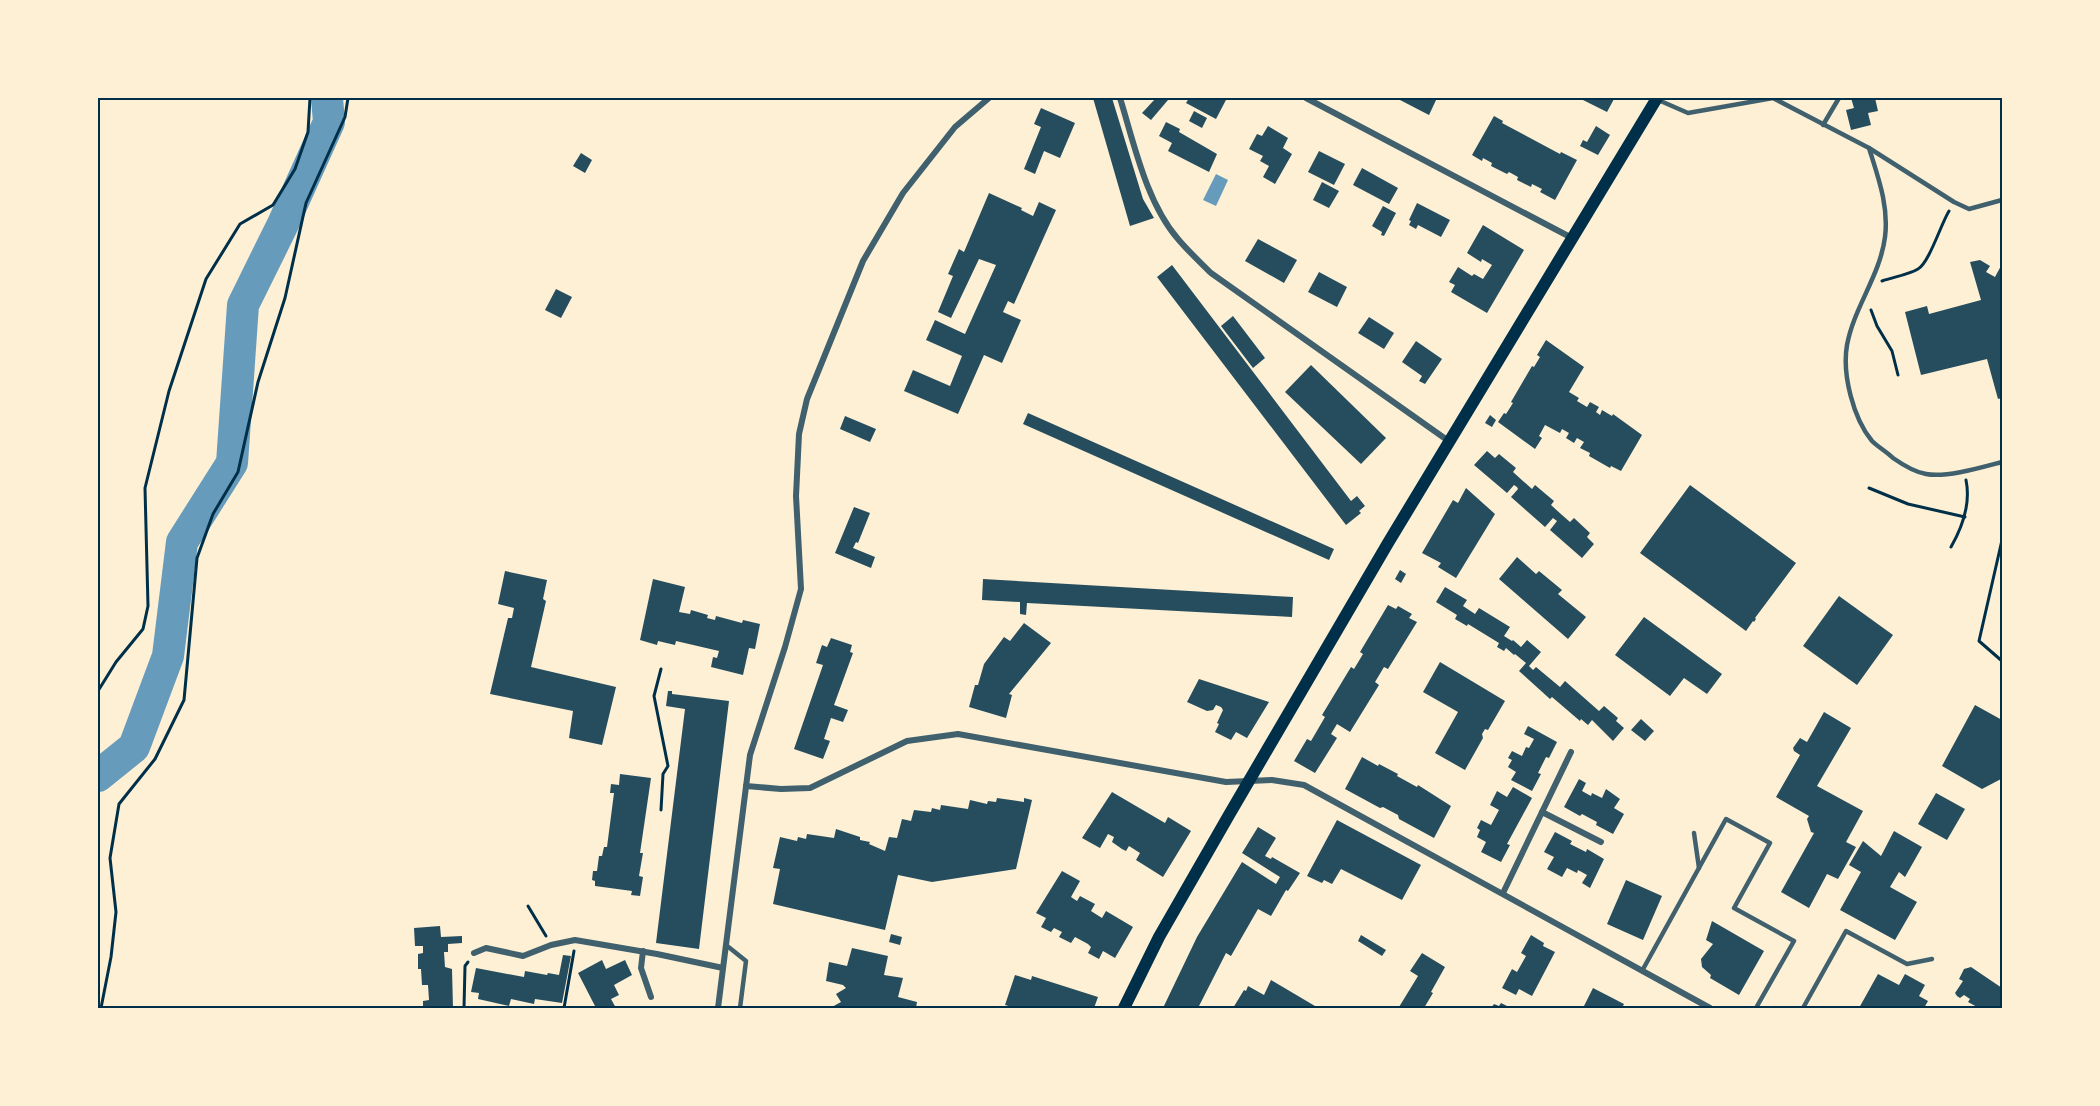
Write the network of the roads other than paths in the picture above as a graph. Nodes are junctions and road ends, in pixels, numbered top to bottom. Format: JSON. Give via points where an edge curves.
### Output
{"nodes":[{"id":1,"x":989,"y":98,"type":"edge"},
{"id":2,"x":1120,"y":98,"type":"edge"},
{"id":3,"x":1306,"y":98,"type":"edge"},
{"id":4,"x":1656,"y":98,"type":"edge"},
{"id":5,"x":1839,"y":98,"type":"edge"},
{"id":6,"x":1823,"y":125,"type":"junction"},
{"id":7,"x":1869,"y":148,"type":"junction"},
{"id":8,"x":2002,"y":200,"type":"edge"},
{"id":9,"x":1572,"y":238,"type":"junction"},
{"id":10,"x":1450,"y":442,"type":"junction"},
{"id":11,"x":2002,"y":462,"type":"edge"},
{"id":12,"x":1571,"y":752,"type":"dead end"},
{"id":13,"x":1249,"y":780,"type":"junction"},
{"id":14,"x":746,"y":786,"type":"junction"},
{"id":15,"x":1542,"y":812,"type":"junction"},
{"id":16,"x":1694,"y":833,"type":"dead end"},
{"id":17,"x":1601,"y":842,"type":"dead end"},
{"id":18,"x":1699,"y":868,"type":"junction"},
{"id":19,"x":1503,"y":893,"type":"junction"},
{"id":20,"x":726,"y":945,"type":"junction"},
{"id":21,"x":644,"y":951,"type":"junction"},
{"id":22,"x":474,"y":953,"type":"road end"},
{"id":23,"x":1932,"y":959,"type":"dead end"},
{"id":24,"x":723,"y":969,"type":"junction"},
{"id":25,"x":1642,"y":971,"type":"junction"},
{"id":26,"x":651,"y":997,"type":"dead end"},
{"id":27,"x":718,"y":1008,"type":"edge"},
{"id":28,"x":740,"y":1008,"type":"edge"},
{"id":29,"x":1124,"y":1008,"type":"edge"},
{"id":30,"x":1710,"y":1008,"type":"edge"},
{"id":31,"x":1756,"y":1008,"type":"edge"},
{"id":32,"x":1803,"y":1008,"type":"edge"}],
"edges":[{"from":1,"to":14,"type":"street","via":[[955,127],[903,193],[863,261],[807,399],[800,434],[796,496],[801,589],[750,755]]},
{"from":2,"to":10,"type":"street","via":[[1155,202],[1177,238],[1211,273]]},
{"from":3,"to":9,"type":"street"},
{"from":4,"to":6,"type":"lane","via":[[1688,113],[1773,98]]},
{"from":4,"to":9,"type":"main road"},
{"from":5,"to":6,"type":"lane"},
{"from":6,"to":7,"type":"lane"},
{"from":7,"to":8,"type":"lane","via":[[1969,209]]},
{"from":7,"to":11,"type":"lane","via":[[1885,202],[1885,236],[1881,257],[1847,346],[1848,385],[1860,423],[1873,442],[1905,466],[1927,475],[1965,472]]},
{"from":9,"to":10,"type":"main road"},
{"from":10,"to":13,"type":"main road"},
{"from":12,"to":15,"type":"street"},
{"from":13,"to":14,"type":"street","via":[[1203,779],[958,734],[907,741],[810,788]]},
{"from":13,"to":19,"type":"street","via":[[1304,785]]},
{"from":13,"to":29,"type":"main road","via":[[1159,937]]},
{"from":14,"to":20,"type":"street"},
{"from":15,"to":17,"type":"street"},
{"from":15,"to":19,"type":"street"},
{"from":16,"to":18,"type":"lane"},
{"from":18,"to":25,"type":"lane"},
{"from":18,"to":31,"type":"lane","via":[[1726,819],[1770,843],[1734,908],[1794,941]]},
{"from":19,"to":25,"type":"street"},
{"from":20,"to":24,"type":"street"},
{"from":20,"to":28,"type":"lane","via":[[746,961]]},
{"from":21,"to":22,"type":"street","via":[[575,940],[523,956],[486,948]]},
{"from":21,"to":24,"type":"street"},
{"from":21,"to":26,"type":"street","via":[[641,968]]},
{"from":23,"to":32,"type":"lane","via":[[1907,964],[1846,932]]},
{"from":24,"to":27,"type":"street"},
{"from":25,"to":30,"type":"street"}]}
